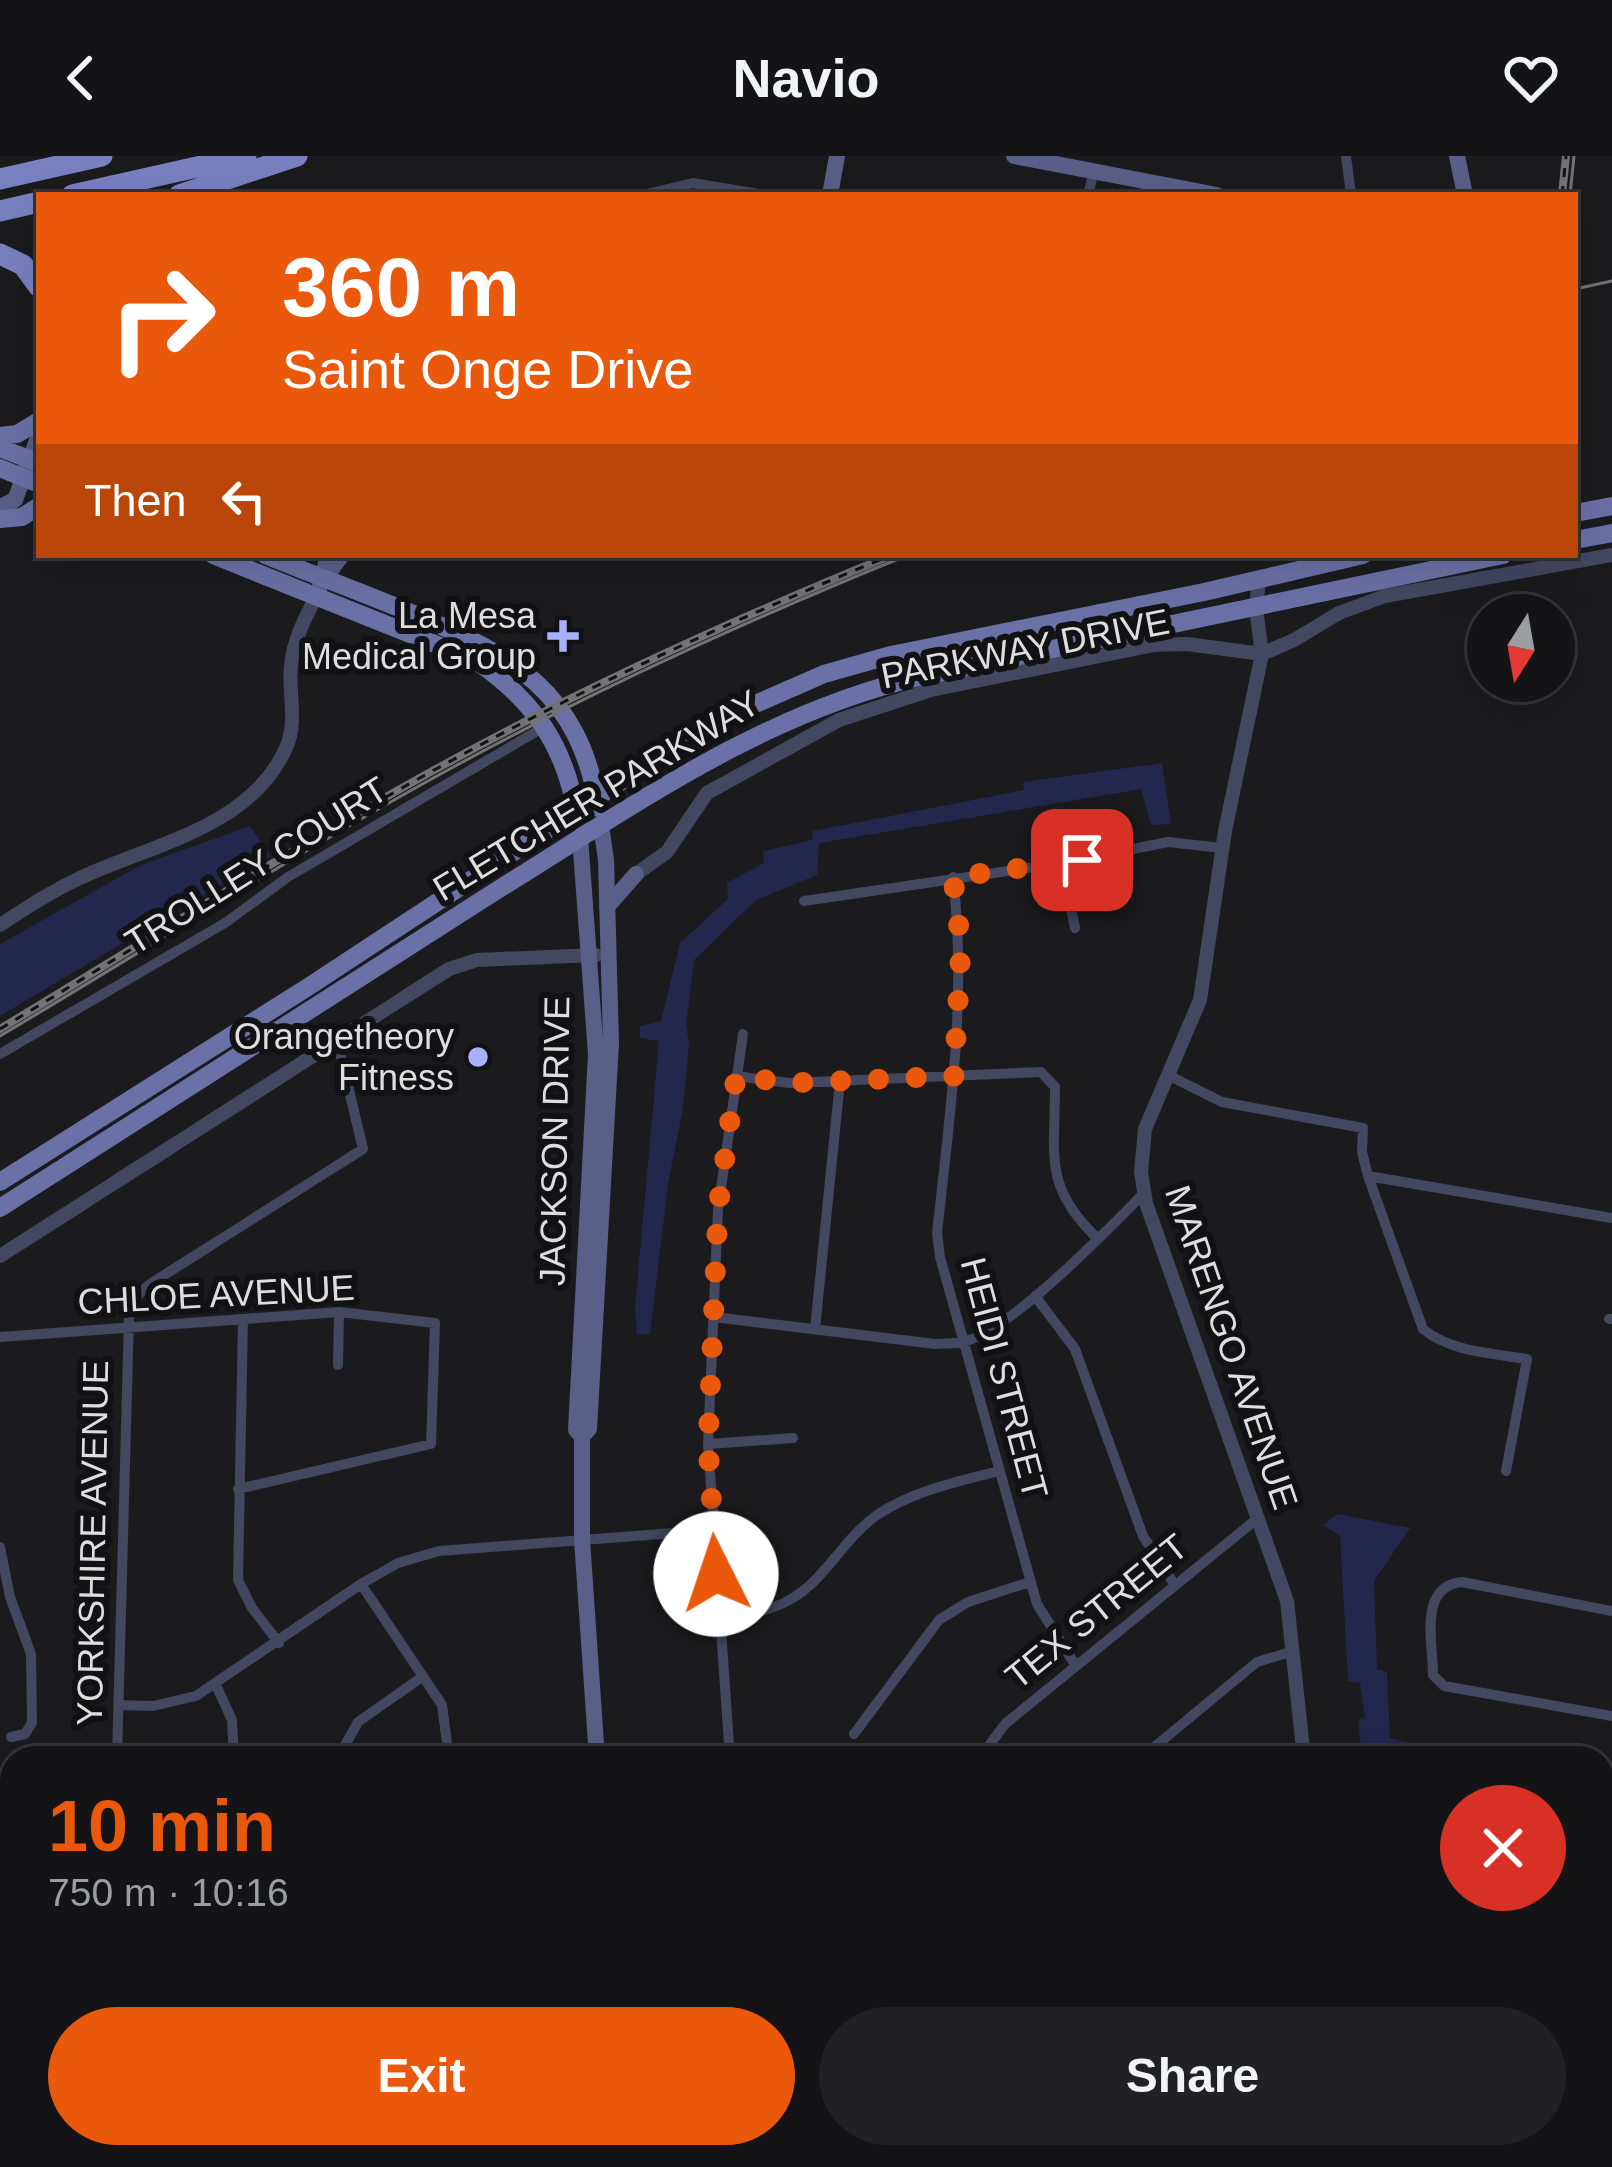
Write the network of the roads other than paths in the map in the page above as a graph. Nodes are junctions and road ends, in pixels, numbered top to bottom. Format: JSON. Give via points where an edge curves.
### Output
{"nodes":[{"id":1,"x":102,"y":156,"type":"edge"},
{"id":2,"x":246,"y":156,"type":"edge"},
{"id":3,"x":297,"y":156,"type":"edge"},
{"id":4,"x":837,"y":156,"type":"edge"},
{"id":5,"x":1346,"y":156,"type":"edge"},
{"id":6,"x":1457,"y":156,"type":"edge"},
{"id":7,"x":1025,"y":157,"type":"edge"},
{"id":8,"x":1094,"y":171,"type":"junction"},
{"id":9,"x":0,"y":178,"type":"edge"},
{"id":10,"x":1176,"y":191,"type":"edge"},
{"id":11,"x":85,"y":192,"type":"edge"},
{"id":12,"x":188,"y":192,"type":"edge"},
{"id":13,"x":654,"y":192,"type":"edge"},
{"id":14,"x":747,"y":192,"type":"edge"},
{"id":15,"x":831,"y":192,"type":"edge"},
{"id":16,"x":1089,"y":192,"type":"edge"},
{"id":17,"x":1351,"y":192,"type":"edge"},
{"id":18,"x":1464,"y":192,"type":"edge"},
{"id":19,"x":36,"y":203,"type":"edge"},
{"id":20,"x":0,"y":211,"type":"edge"},
{"id":21,"x":0,"y":254,"type":"edge"},
{"id":22,"x":36,"y":282,"type":"edge"},
{"id":23,"x":36,"y":423,"type":"edge"},
{"id":24,"x":0,"y":436,"type":"edge"},
{"id":25,"x":0,"y":448,"type":"edge"},
{"id":26,"x":0,"y":468,"type":"edge"},
{"id":27,"x":33,"y":471,"type":"edge"},
{"id":28,"x":0,"y":498,"type":"edge"},
{"id":29,"x":1612,"y":506,"type":"edge"},
{"id":30,"x":0,"y":508,"type":"edge"},
{"id":31,"x":36,"y":508,"type":"edge"},
{"id":32,"x":1578,"y":513,"type":"edge"},
{"id":33,"x":0,"y":519,"type":"edge"},
{"id":34,"x":1612,"y":533,"type":"edge"},
{"id":35,"x":1578,"y":539,"type":"edge"},
{"id":36,"x":1612,"y":555,"type":"edge"},
{"id":37,"x":223,"y":558,"type":"edge"},
{"id":38,"x":270,"y":558,"type":"edge"},
{"id":39,"x":327,"y":558,"type":"edge"},
{"id":40,"x":340,"y":558,"type":"edge"},
{"id":41,"x":1350,"y":558,"type":"edge"},
{"id":42,"x":1489,"y":558,"type":"edge"},
{"id":43,"x":1251,"y":581,"type":"junction"},
{"id":44,"x":320,"y":588,"type":"junction"},
{"id":45,"x":1256,"y":608,"type":"junction"},
{"id":46,"x":1262,"y":653,"type":"junction"},
{"id":47,"x":544,"y":727,"type":"junction"},
{"id":48,"x":597,"y":799,"type":"junction"},
{"id":49,"x":576,"y":812,"type":"junction"},
{"id":50,"x":601,"y":825,"type":"junction"},
{"id":51,"x":580,"y":837,"type":"junction"},
{"id":52,"x":1222,"y":848,"type":"junction"},
{"id":53,"x":1062,"y":863,"type":"junction"},
{"id":54,"x":606,"y":868,"type":"junction"},
{"id":55,"x":636,"y":874,"type":"junction"},
{"id":56,"x":953,"y":877,"type":"junction"},
{"id":57,"x":804,"y":902,"type":"dead end"},
{"id":58,"x":607,"y":907,"type":"junction"},
{"id":59,"x":0,"y":925,"type":"edge"},
{"id":60,"x":1075,"y":928,"type":"dead end"},
{"id":61,"x":598,"y":955,"type":"junction"},
{"id":62,"x":743,"y":1034,"type":"dead end"},
{"id":63,"x":337,"y":1040,"type":"junction"},
{"id":64,"x":0,"y":1054,"type":"edge"},
{"id":65,"x":1168,"y":1075,"type":"junction"},
{"id":66,"x":736,"y":1076,"type":"junction"},
{"id":67,"x":954,"y":1076,"type":"junction"},
{"id":68,"x":840,"y":1081,"type":"junction"},
{"id":69,"x":1368,"y":1175,"type":"junction"},
{"id":70,"x":0,"y":1182,"type":"edge"},
{"id":71,"x":1144,"y":1192,"type":"junction"},
{"id":72,"x":0,"y":1208,"type":"edge"},
{"id":73,"x":1612,"y":1218,"type":"edge"},
{"id":74,"x":1098,"y":1239,"type":"junction"},
{"id":75,"x":0,"y":1256,"type":"edge"},
{"id":76,"x":1035,"y":1296,"type":"junction"},
{"id":77,"x":339,"y":1312,"type":"junction"},
{"id":78,"x":714,"y":1317,"type":"junction"},
{"id":79,"x":243,"y":1318,"type":"junction"},
{"id":80,"x":128,"y":1329,"type":"junction"},
{"id":81,"x":814,"y":1329,"type":"junction"},
{"id":82,"x":0,"y":1336,"type":"edge"},
{"id":83,"x":963,"y":1342,"type":"junction"},
{"id":84,"x":338,"y":1365,"type":"dead end"},
{"id":85,"x":793,"y":1438,"type":"dead end"},
{"id":86,"x":708,"y":1444,"type":"junction"},
{"id":87,"x":999,"y":1471,"type":"junction"},
{"id":88,"x":1506,"y":1471,"type":"dead end"},
{"id":89,"x":238,"y":1489,"type":"junction"},
{"id":90,"x":1258,"y":1518,"type":"junction"},
{"id":91,"x":713,"y":1530,"type":"junction"},
{"id":92,"x":582,"y":1540,"type":"junction"},
{"id":93,"x":0,"y":1547,"type":"edge"},
{"id":94,"x":1030,"y":1582,"type":"junction"},
{"id":95,"x":361,"y":1585,"type":"junction"},
{"id":96,"x":1175,"y":1585,"type":"junction"},
{"id":97,"x":1612,"y":1611,"type":"edge"},
{"id":98,"x":720,"y":1619,"type":"junction"},
{"id":99,"x":278,"y":1643,"type":"junction"},
{"id":100,"x":1294,"y":1651,"type":"junction"},
{"id":101,"x":1076,"y":1666,"type":"junction"},
{"id":102,"x":422,"y":1677,"type":"junction"},
{"id":103,"x":216,"y":1685,"type":"junction"},
{"id":104,"x":119,"y":1706,"type":"junction"},
{"id":105,"x":1612,"y":1716,"type":"edge"},
{"id":106,"x":854,"y":1734,"type":"dead end"},
{"id":107,"x":10,"y":1737,"type":"dead end"},
{"id":108,"x":117,"y":1746,"type":"edge"},
{"id":109,"x":233,"y":1746,"type":"edge"},
{"id":110,"x":345,"y":1746,"type":"edge"},
{"id":111,"x":447,"y":1746,"type":"edge"},
{"id":112,"x":596,"y":1746,"type":"edge"},
{"id":113,"x":729,"y":1746,"type":"edge"},
{"id":114,"x":988,"y":1746,"type":"edge"},
{"id":115,"x":1156,"y":1746,"type":"edge"},
{"id":116,"x":1303,"y":1746,"type":"edge"}],
"edges":[{"from":1,"to":9,"type":"highway"},
{"from":2,"to":11,"type":"highway"},
{"from":3,"to":12,"type":"highway"},
{"from":4,"to":15,"type":"main road"},
{"from":5,"to":17,"type":"street"},
{"from":6,"to":18,"type":"main road"},
{"from":7,"to":8,"type":"main road"},
{"from":8,"to":10,"type":"main road"},
{"from":8,"to":16,"type":"street"},
{"from":13,"to":14,"type":"street","via":[[693,183]]},
{"from":19,"to":20,"type":"highway"},
{"from":21,"to":22,"type":"highway"},
{"from":23,"to":24,"type":"main road"},
{"from":25,"to":27,"type":"main road"},
{"from":26,"to":27,"type":"main road"},
{"from":27,"to":28,"type":"main road"},
{"from":27,"to":30,"type":"main road"},
{"from":29,"to":32,"type":"main road"},
{"from":31,"to":33,"type":"main road"},
{"from":34,"to":35,"type":"main road"},
{"from":36,"to":46,"type":"street","via":[[1385,596]]},
{"from":37,"to":44,"type":"main road","name":"JACKSON DRIVE"},
{"from":38,"to":44,"type":"main road","name":"JACKSON DRIVE"},
{"from":39,"to":44,"type":"main road"},
{"from":40,"to":44,"type":"main road"},
{"from":41,"to":43,"type":"main road","name":"FLETCHER PARKWAY"},
{"from":42,"to":45,"type":"main road","name":"FLETCHER PARKWAY"},
{"from":43,"to":45,"type":"street","name":"MARENGO AVENUE"},
{"from":43,"to":48,"type":"main road","name":"FLETCHER PARKWAY","via":[[824,674],[682,742]]},
{"from":44,"to":47,"type":"main road","name":"JACKSON DRIVE","via":[[475,661],[521,695]]},
{"from":44,"to":48,"type":"main road","name":"JACKSON DRIVE","via":[[484,644],[519,665],[573,729]]},
{"from":44,"to":59,"type":"street","via":[[292,656],[293,716],[272,775],[219,819],[78,879]]},
{"from":45,"to":46,"type":"street","name":"MARENGO AVENUE"},
{"from":45,"to":50,"type":"main road","name":"FLETCHER PARKWAY","via":[[874,688],[781,722]]},
{"from":46,"to":52,"type":"street","name":"MARENGO AVENUE"},
{"from":46,"to":55,"type":"street","name":"PARKWAY DRIVE","via":[[1154,645],[894,700],[809,734],[707,793],[667,852]]},
{"from":47,"to":49,"type":"main road","name":"JACKSON DRIVE","via":[[564,762]]},
{"from":47,"to":64,"type":"street","name":"TROLLEY COURT"},
{"from":48,"to":49,"type":"main road","name":"FLETCHER PARKWAY"},
{"from":48,"to":50,"type":"main road","name":"JACKSON DRIVE"},
{"from":49,"to":51,"type":"main road","name":"JACKSON DRIVE"},
{"from":49,"to":70,"type":"main road","name":"FLETCHER PARKWAY"},
{"from":50,"to":51,"type":"main road","name":"FLETCHER PARKWAY"},
{"from":50,"to":54,"type":"main road","name":"JACKSON DRIVE"},
{"from":51,"to":61,"type":"main road","name":"JACKSON DRIVE"},
{"from":51,"to":72,"type":"main road","name":"FLETCHER PARKWAY"},
{"from":52,"to":53,"type":"street","via":[[1168,842]]},
{"from":52,"to":65,"type":"street","name":"MARENGO AVENUE","via":[[1200,1000]]},
{"from":53,"to":56,"type":"street"},
{"from":53,"to":60,"type":"street"},
{"from":54,"to":55,"type":"main road"},
{"from":54,"to":58,"type":"main road","name":"JACKSON DRIVE"},
{"from":55,"to":58,"type":"main road"},
{"from":56,"to":57,"type":"street"},
{"from":56,"to":67,"type":"street","name":"HEIDI STREET","via":[[961,946]]},
{"from":58,"to":61,"type":"main road","name":"JACKSON DRIVE"},
{"from":61,"to":63,"type":"street","via":[[460,964]]},
{"from":61,"to":92,"type":"main road","name":"JACKSON DRIVE","via":[[576,1430]]},
{"from":62,"to":66,"type":"street"},
{"from":63,"to":75,"type":"street"},
{"from":63,"to":80,"type":"street","via":[[363,1149],[150,1284]]},
{"from":65,"to":69,"type":"street","via":[[1222,1102],[1363,1128]]},
{"from":65,"to":71,"type":"street","name":"MARENGO AVENUE","via":[[1144,1129]]},
{"from":66,"to":68,"type":"street"},
{"from":66,"to":78,"type":"street"},
{"from":67,"to":68,"type":"street"},
{"from":67,"to":74,"type":"street","via":[[1048,1077],[1055,1087],[1058,1189]]},
{"from":67,"to":83,"type":"street","name":"HEIDI STREET","via":[[937,1233]]},
{"from":68,"to":81,"type":"street"},
{"from":69,"to":73,"type":"street"},
{"from":69,"to":88,"type":"street","via":[[1423,1329],[1454,1346],[1527,1359]]},
{"from":71,"to":74,"type":"street"},
{"from":71,"to":90,"type":"street","name":"MARENGO AVENUE"},
{"from":74,"to":76,"type":"street"},
{"from":76,"to":83,"type":"street"},
{"from":76,"to":96,"type":"street","via":[[1075,1349],[1144,1536]]},
{"from":77,"to":79,"type":"street","name":"CHLOE AVENUE"},
{"from":77,"to":84,"type":"street"},
{"from":77,"to":89,"type":"street","name":"CHLOE AVENUE","via":[[435,1323],[431,1444]]},
{"from":78,"to":81,"type":"street"},
{"from":78,"to":86,"type":"street"},
{"from":79,"to":80,"type":"street","name":"CHLOE AVENUE"},
{"from":79,"to":89,"type":"street"},
{"from":80,"to":82,"type":"street","name":"CHLOE AVENUE"},
{"from":80,"to":104,"type":"street","name":"YORKSHIRE AVENUE"},
{"from":81,"to":83,"type":"street"},
{"from":83,"to":87,"type":"street","name":"HEIDI STREET"},
{"from":85,"to":86,"type":"street"},
{"from":86,"to":91,"type":"street"},
{"from":87,"to":94,"type":"street","name":"HEIDI STREET"},
{"from":87,"to":98,"type":"street","via":[[910,1497],[847,1540],[796,1597]]},
{"from":89,"to":99,"type":"street","via":[[238,1580]]},
{"from":90,"to":96,"type":"street","name":"TEX STREET"},
{"from":90,"to":100,"type":"street","name":"MARENGO AVENUE","via":[[1287,1601]]},
{"from":91,"to":92,"type":"street"},
{"from":91,"to":98,"type":"street"},
{"from":92,"to":95,"type":"street","via":[[439,1550]]},
{"from":92,"to":112,"type":"main road","name":"JACKSON DRIVE"},
{"from":93,"to":107,"type":"street","via":[[31,1654],[32,1724]]},
{"from":94,"to":101,"type":"street","name":"HEIDI STREET"},
{"from":94,"to":106,"type":"street","via":[[940,1620]]},
{"from":95,"to":99,"type":"street"},
{"from":95,"to":102,"type":"street"},
{"from":96,"to":101,"type":"street","name":"TEX STREET"},
{"from":97,"to":105,"type":"street","via":[[1462,1582],[1432,1600],[1433,1675],[1444,1686]]},
{"from":98,"to":113,"type":"street"},
{"from":99,"to":103,"type":"street"},
{"from":100,"to":115,"type":"street","via":[[1257,1662]]},
{"from":100,"to":116,"type":"street","name":"MARENGO AVENUE"},
{"from":101,"to":114,"type":"street","name":"TEX STREET"},
{"from":102,"to":110,"type":"street","via":[[358,1722]]},
{"from":102,"to":111,"type":"street","via":[[442,1705]]},
{"from":103,"to":104,"type":"street","via":[[176,1702]]},
{"from":103,"to":109,"type":"street"},
{"from":104,"to":108,"type":"street","name":"YORKSHIRE AVENUE"}]}
